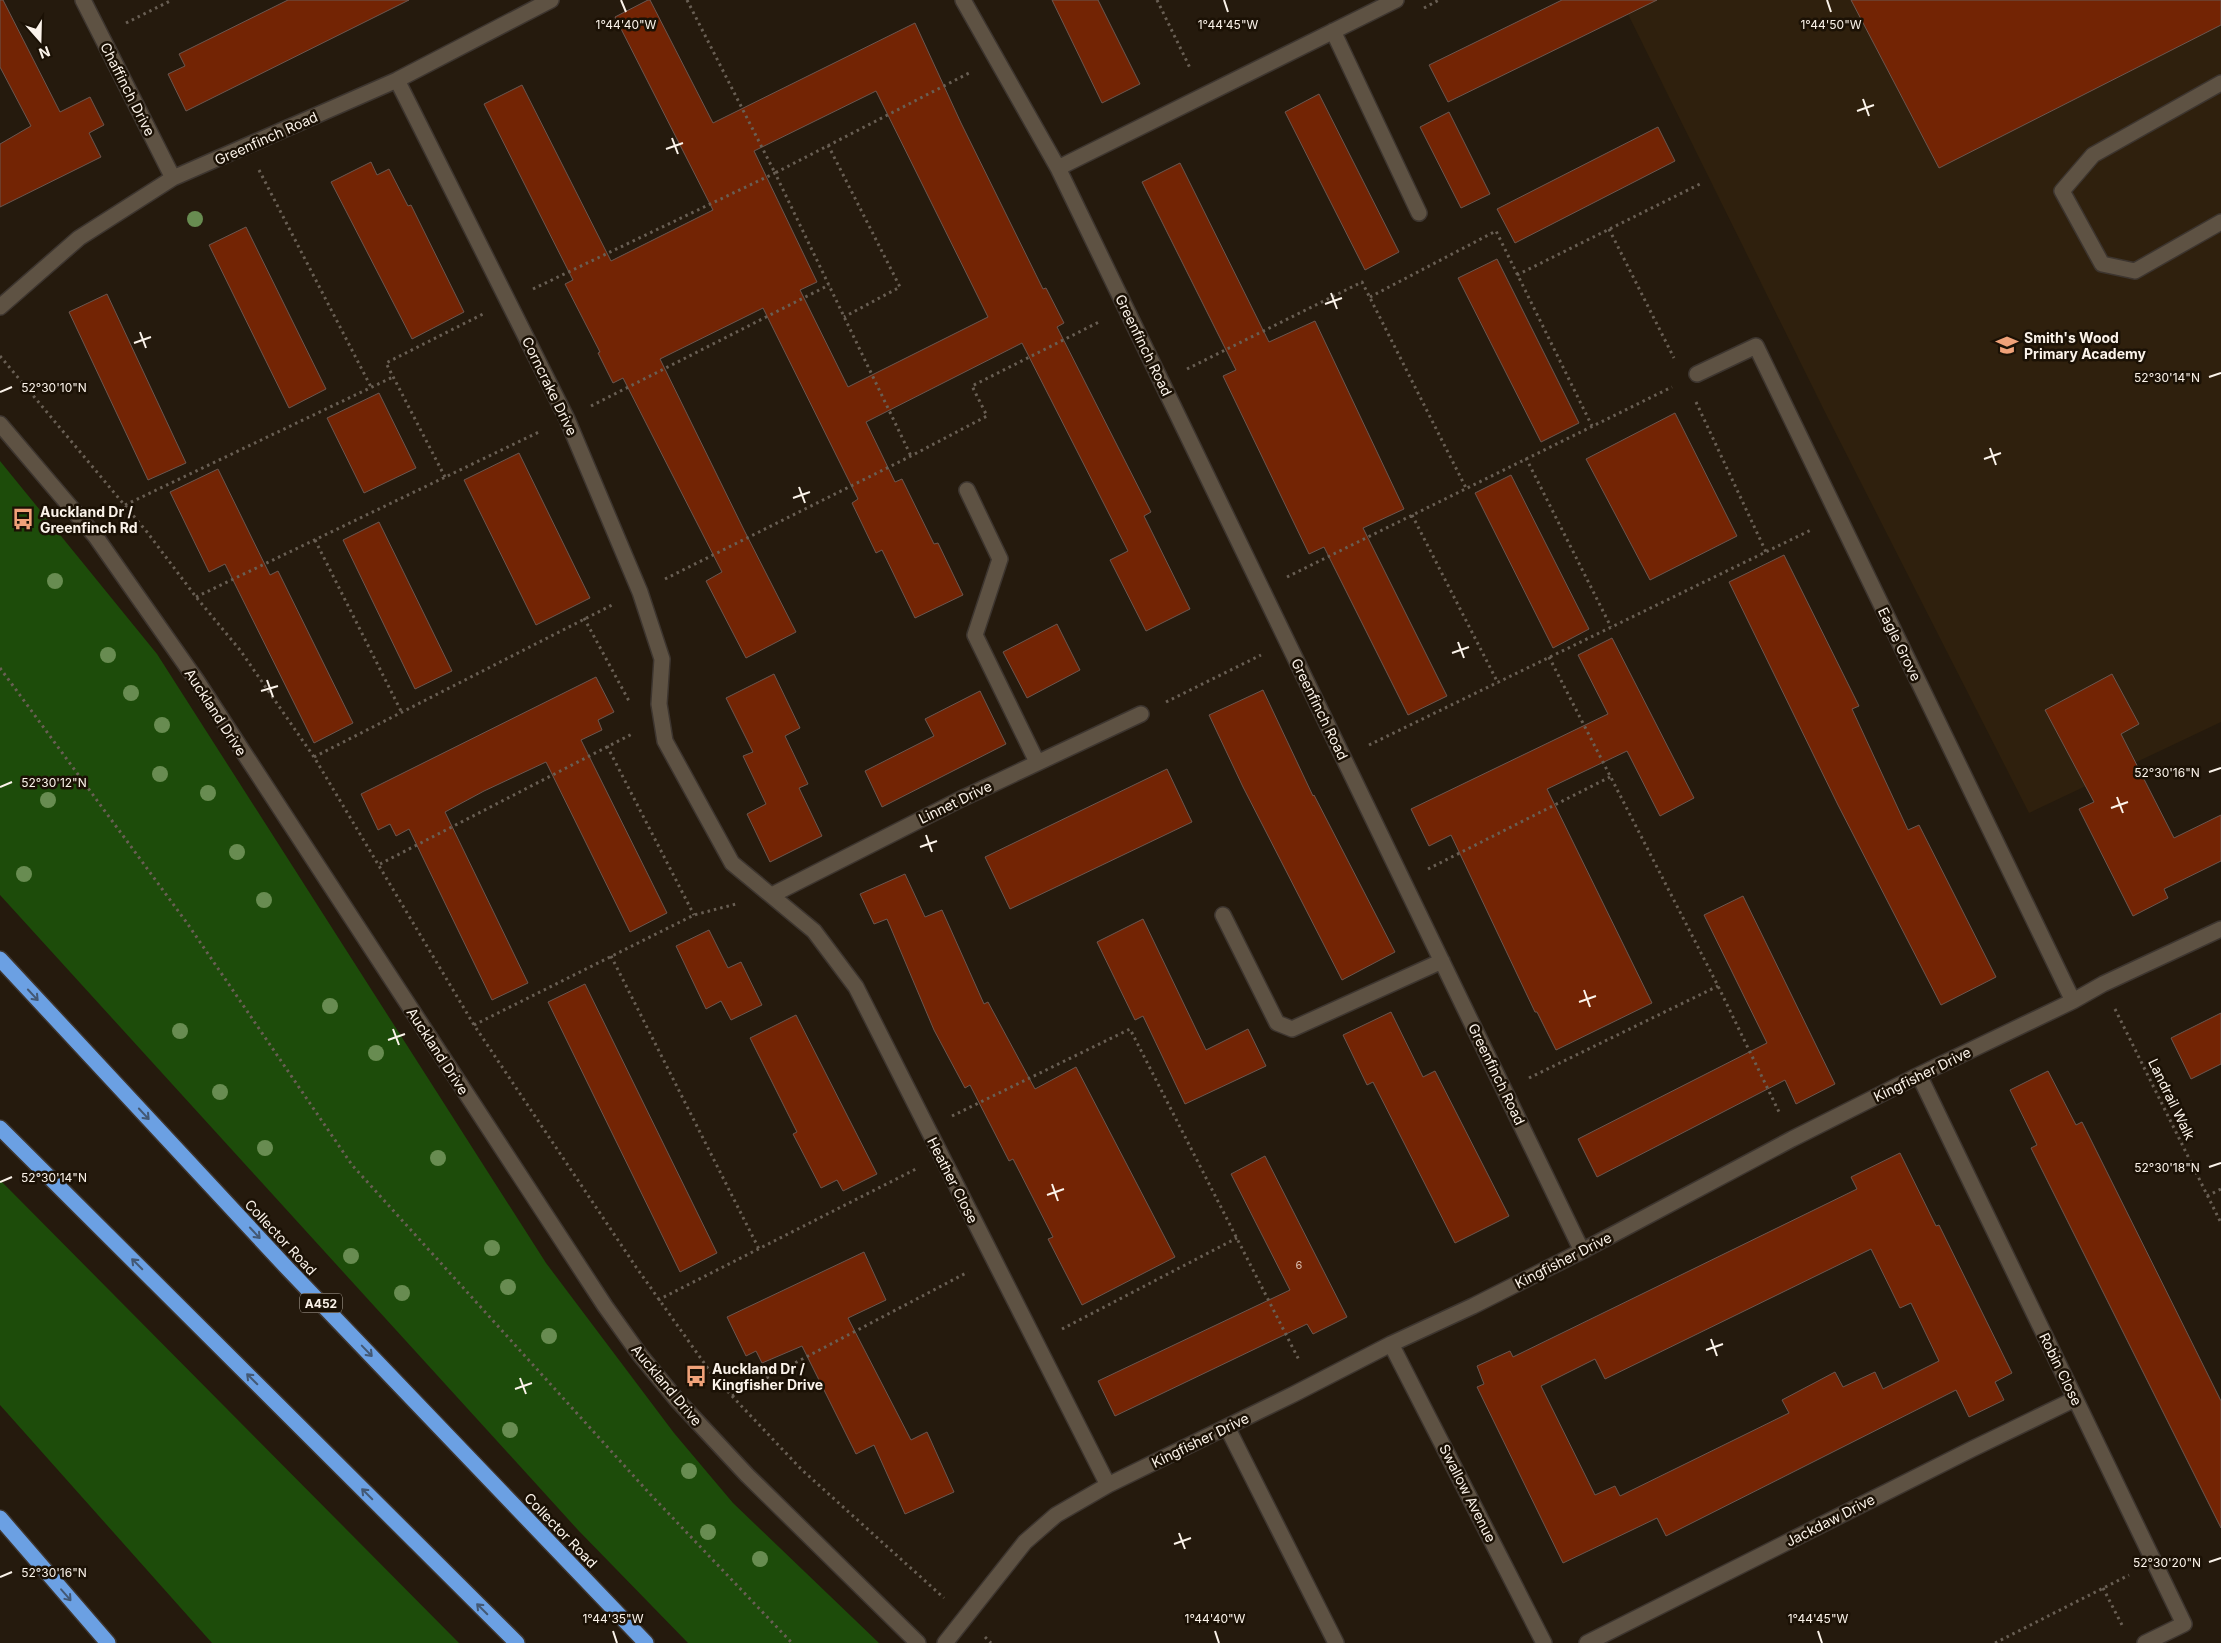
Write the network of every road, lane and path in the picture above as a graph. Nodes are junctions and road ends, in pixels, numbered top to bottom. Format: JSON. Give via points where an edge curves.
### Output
{"nodes":[{"id":1,"x":82,"y":0,"type":"edge"},
{"id":2,"x":172,"y":0,"type":"edge"},
{"id":3,"x":551,"y":0,"type":"edge"},
{"id":4,"x":687,"y":0,"type":"edge"},
{"id":5,"x":963,"y":0,"type":"edge"},
{"id":6,"x":1157,"y":0,"type":"edge"},
{"id":7,"x":1396,"y":0,"type":"edge"},
{"id":8,"x":1333,"y":31,"type":"junction"},
{"id":9,"x":101,"y":36,"type":"junction"},
{"id":10,"x":996,"y":58,"type":"junction"},
{"id":11,"x":397,"y":80,"type":"junction"},
{"id":12,"x":2221,"y":83,"type":"edge"},
{"id":13,"x":1203,"y":96,"type":"junction"},
{"id":14,"x":828,"y":145,"type":"junction"},
{"id":15,"x":247,"y":146,"type":"junction"},
{"id":16,"x":1058,"y":168,"type":"junction"},
{"id":17,"x":775,"y":173,"type":"junction"},
{"id":18,"x":173,"y":178,"type":"junction"},
{"id":19,"x":1700,"y":184,"type":"dead end"},
{"id":20,"x":1419,"y":213,"type":"dead end"},
{"id":21,"x":2221,"y":222,"type":"edge"},
{"id":22,"x":1517,"y":275,"type":"junction"},
{"id":23,"x":829,"y":285,"type":"junction"},
{"id":24,"x":1370,"y":297,"type":"junction"},
{"id":25,"x":508,"y":302,"type":"junction"},
{"id":26,"x":0,"y":307,"type":"edge"},
{"id":27,"x":1126,"y":308,"type":"junction"},
{"id":28,"x":844,"y":317,"type":"junction"},
{"id":29,"x":0,"y":356,"type":"edge"},
{"id":30,"x":1697,"y":374,"type":"joint"},
{"id":31,"x":394,"y":377,"type":"junction"},
{"id":32,"x":1161,"y":381,"type":"junction"},
{"id":33,"x":371,"y":388,"type":"junction"},
{"id":34,"x":567,"y":419,"type":"junction"},
{"id":35,"x":0,"y":424,"type":"edge"},
{"id":36,"x":1592,"y":426,"type":"junction"},
{"id":37,"x":911,"y":456,"type":"junction"},
{"id":38,"x":1526,"y":458,"type":"junction"},
{"id":39,"x":445,"y":477,"type":"junction"},
{"id":40,"x":1466,"y":488,"type":"junction"},
{"id":41,"x":967,"y":490,"type":"dead end"},
{"id":42,"x":126,"y":505,"type":"junction"},
{"id":43,"x":1412,"y":515,"type":"junction"},
{"id":44,"x":1839,"y":517,"type":"junction"},
{"id":45,"x":316,"y":540,"type":"junction"},
{"id":46,"x":1262,"y":589,"type":"junction"},
{"id":47,"x":640,"y":592,"type":"junction"},
{"id":48,"x":196,"y":597,"type":"junction"},
{"id":49,"x":584,"y":618,"type":"junction"},
{"id":50,"x":1610,"y":627,"type":"junction"},
{"id":51,"x":1288,"y":642,"type":"junction"},
{"id":52,"x":1550,"y":658,"type":"junction"},
{"id":53,"x":0,"y":668,"type":"edge"},
{"id":54,"x":1498,"y":683,"type":"junction"},
{"id":55,"x":630,"y":702,"type":"dead end"},
{"id":56,"x":659,"y":704,"type":"joint"},
{"id":57,"x":401,"y":711,"type":"junction"},
{"id":58,"x":1140,"y":714,"type":"joint"},
{"id":59,"x":636,"y":732,"type":"dead end"},
{"id":60,"x":607,"y":746,"type":"junction"},
{"id":61,"x":314,"y":757,"type":"junction"},
{"id":62,"x":1343,"y":757,"type":"junction"},
{"id":63,"x":1037,"y":762,"type":"junction"},
{"id":64,"x":1610,"y":777,"type":"junction"},
{"id":65,"x":380,"y":864,"type":"junction"},
{"id":66,"x":1404,"y":882,"type":"junction"},
{"id":67,"x":772,"y":895,"type":"junction"},
{"id":68,"x":694,"y":915,"type":"junction"},
{"id":69,"x":1223,"y":915,"type":"dead end"},
{"id":70,"x":2221,"y":929,"type":"edge"},
{"id":71,"x":611,"y":956,"type":"junction"},
{"id":72,"x":0,"y":959,"type":"edge"},
{"id":73,"x":1442,"y":960,"type":"junction"},
{"id":74,"x":2103,"y":984,"type":"junction"},
{"id":75,"x":1718,"y":986,"type":"junction"},
{"id":76,"x":2073,"y":1001,"type":"junction"},
{"id":77,"x":474,"y":1025,"type":"junction"},
{"id":78,"x":1919,"y":1075,"type":"junction"},
{"id":79,"x":1505,"y":1090,"type":"junction"},
{"id":80,"x":0,"y":1128,"type":"edge"},
{"id":81,"x":927,"y":1129,"type":"junction"},
{"id":82,"x":1792,"y":1139,"type":"junction"},
{"id":83,"x":941,"y":1156,"type":"junction"},
{"id":84,"x":2221,"y":1189,"type":"edge"},
{"id":85,"x":2207,"y":1196,"type":"junction"},
{"id":86,"x":2221,"y":1223,"type":"edge"},
{"id":87,"x":1237,"y":1238,"type":"junction"},
{"id":88,"x":760,"y":1249,"type":"junction"},
{"id":89,"x":1582,"y":1251,"type":"junction"},
{"id":90,"x":993,"y":1259,"type":"junction"},
{"id":91,"x":658,"y":1300,"type":"junction"},
{"id":92,"x":1035,"y":1342,"type":"junction"},
{"id":93,"x":1391,"y":1344,"type":"junction"},
{"id":94,"x":1312,"y":1384,"type":"junction"},
{"id":95,"x":732,"y":1396,"type":"junction"},
{"id":96,"x":2075,"y":1399,"type":"junction"},
{"id":97,"x":1227,"y":1427,"type":"junction"},
{"id":98,"x":1108,"y":1485,"type":"junction"},
{"id":99,"x":0,"y":1518,"type":"edge"},
{"id":100,"x":2154,"y":1563,"type":"junction"},
{"id":101,"x":2104,"y":1588,"type":"junction"},
{"id":102,"x":966,"y":1618,"type":"junction"},
{"id":103,"x":2127,"y":1635,"type":"dead end"},
{"id":104,"x":108,"y":1643,"type":"edge"},
{"id":105,"x":517,"y":1643,"type":"edge"},
{"id":106,"x":646,"y":1643,"type":"edge"},
{"id":107,"x":792,"y":1643,"type":"edge"},
{"id":108,"x":918,"y":1643,"type":"edge"},
{"id":109,"x":945,"y":1643,"type":"edge"},
{"id":110,"x":991,"y":1643,"type":"edge"},
{"id":111,"x":1336,"y":1643,"type":"edge"},
{"id":112,"x":1544,"y":1643,"type":"edge"},
{"id":113,"x":1587,"y":1643,"type":"edge"},
{"id":114,"x":1995,"y":1643,"type":"edge"},
{"id":115,"x":2145,"y":1643,"type":"edge"}],
"edges":[{"from":1,"to":9,"type":"street","name":"Chaffinch Drive"},
{"from":2,"to":9,"type":"path"},
{"from":3,"to":11,"type":"street","name":"Greenfinch Road"},
{"from":4,"to":17,"type":"path"},
{"from":5,"to":10,"type":"street","name":"Greenfinch Road"},
{"from":6,"to":13,"type":"path"},
{"from":7,"to":8,"type":"street"},
{"from":8,"to":13,"type":"street"},
{"from":8,"to":20,"type":"street"},
{"from":9,"to":18,"type":"street","name":"Chaffinch Drive"},
{"from":10,"to":14,"type":"path"},
{"from":10,"to":16,"type":"street","name":"Greenfinch Road"},
{"from":11,"to":15,"type":"street","name":"Greenfinch Road"},
{"from":11,"to":25,"type":"street","name":"Corncrake Drive"},
{"from":12,"to":21,"type":"street","via":[[2093,155],[2062,191],[2102,264],[2135,271]]},
{"from":13,"to":16,"type":"street"},
{"from":14,"to":17,"type":"path"},
{"from":14,"to":28,"type":"path","via":[[900,287]]},
{"from":15,"to":18,"type":"street","name":"Greenfinch Road"},
{"from":15,"to":33,"type":"path"},
{"from":16,"to":27,"type":"street","name":"Greenfinch Road"},
{"from":17,"to":23,"type":"path"},
{"from":17,"to":25,"type":"path"},
{"from":18,"to":26,"type":"street","name":"Greenfinch Road","via":[[79,238]]},
{"from":19,"to":22,"type":"path"},
{"from":22,"to":24,"type":"path","via":[[1496,231]]},
{"from":22,"to":36,"type":"path"},
{"from":23,"to":28,"type":"path"},
{"from":23,"to":34,"type":"path"},
{"from":24,"to":32,"type":"path","via":[[1362,282]]},
{"from":24,"to":40,"type":"path"},
{"from":25,"to":31,"type":"path","via":[[386,363]]},
{"from":25,"to":34,"type":"street","name":"Corncrake Drive"},
{"from":27,"to":32,"type":"street","name":"Greenfinch Road"},
{"from":27,"to":37,"type":"path","via":[[972,386],[987,416]]},
{"from":28,"to":37,"type":"path"},
{"from":29,"to":42,"type":"path"},
{"from":30,"to":36,"type":"path"},
{"from":30,"to":44,"type":"street","name":"Eagle Grove","via":[[1756,346]]},
{"from":31,"to":33,"type":"path"},
{"from":31,"to":39,"type":"path"},
{"from":32,"to":46,"type":"street","name":"Greenfinch Road"},
{"from":33,"to":42,"type":"path"},
{"from":34,"to":39,"type":"path"},
{"from":34,"to":47,"type":"street","name":"Corncrake Drive"},
{"from":35,"to":108,"type":"street","name":"Auckland Drive","via":[[96,538],[197,681],[640,1356],[747,1475]]},
{"from":36,"to":38,"type":"path"},
{"from":37,"to":47,"type":"path"},
{"from":38,"to":40,"type":"path"},
{"from":38,"to":50,"type":"path"},
{"from":39,"to":45,"type":"path"},
{"from":40,"to":43,"type":"path"},
{"from":41,"to":63,"type":"street","via":[[1000,559],[975,635]]},
{"from":42,"to":48,"type":"path"},
{"from":43,"to":46,"type":"path"},
{"from":43,"to":54,"type":"path"},
{"from":44,"to":50,"type":"path"},
{"from":44,"to":76,"type":"street","name":"Eagle Grove"},
{"from":45,"to":48,"type":"path"},
{"from":45,"to":57,"type":"path"},
{"from":46,"to":51,"type":"street","name":"Greenfinch Road"},
{"from":47,"to":49,"type":"path"},
{"from":47,"to":56,"type":"street","name":"Corncrake Drive","via":[[662,659]]},
{"from":48,"to":61,"type":"path","via":[[240,650]]},
{"from":49,"to":55,"type":"path"},
{"from":49,"to":57,"type":"path"},
{"from":50,"to":52,"type":"path"},
{"from":51,"to":58,"type":"path"},
{"from":51,"to":62,"type":"street","name":"Greenfinch Road"},
{"from":52,"to":54,"type":"path"},
{"from":52,"to":64,"type":"path"},
{"from":53,"to":107,"type":"path","via":[[187,923],[352,1165],[650,1494]]},
{"from":54,"to":62,"type":"path"},
{"from":56,"to":67,"type":"street","name":"Heather Close","via":[[665,741],[732,864]]},
{"from":57,"to":61,"type":"path"},
{"from":58,"to":63,"type":"street","name":"Linnet Drive"},
{"from":59,"to":60,"type":"path"},
{"from":60,"to":65,"type":"path"},
{"from":60,"to":68,"type":"path"},
{"from":61,"to":65,"type":"path"},
{"from":62,"to":66,"type":"street","name":"Greenfinch Road"},
{"from":63,"to":67,"type":"street","name":"Linnet Drive"},
{"from":64,"to":66,"type":"path"},
{"from":64,"to":75,"type":"path"},
{"from":65,"to":77,"type":"path"},
{"from":66,"to":73,"type":"street","name":"Greenfinch Road"},
{"from":67,"to":68,"type":"path"},
{"from":67,"to":81,"type":"street","name":"Heather Close","via":[[814,931],[856,988]]},
{"from":68,"to":71,"type":"path"},
{"from":69,"to":73,"type":"street","via":[[1277,1023],[1292,1029]]},
{"from":70,"to":74,"type":"street","name":"Kingfisher Drive"},
{"from":71,"to":77,"type":"path"},
{"from":71,"to":88,"type":"path"},
{"from":72,"to":106,"type":"highway","name":"Collector Road","number":"A452","one_way":true,"via":[[288,1269]]},
{"from":73,"to":79,"type":"street","name":"Greenfinch Road"},
{"from":74,"to":76,"type":"street","name":"Kingfisher Drive"},
{"from":74,"to":85,"type":"path","name":"Landrail Walk"},
{"from":75,"to":79,"type":"path"},
{"from":75,"to":82,"type":"path"},
{"from":76,"to":78,"type":"street","name":"Kingfisher Drive"},
{"from":77,"to":91,"type":"path"},
{"from":78,"to":82,"type":"street","name":"Kingfisher Drive"},
{"from":78,"to":96,"type":"street","name":"Robin Close"},
{"from":79,"to":89,"type":"street","name":"Greenfinch Road"},
{"from":105,"to":80,"type":"highway","one_way":true},
{"from":81,"to":83,"type":"street","name":"Heather Close"},
{"from":81,"to":87,"type":"path","via":[[1130,1029]]},
{"from":82,"to":89,"type":"street","name":"Kingfisher Drive"},
{"from":83,"to":88,"type":"path"},
{"from":83,"to":90,"type":"street","name":"Heather Close"},
{"from":84,"to":85,"type":"path"},
{"from":85,"to":86,"type":"path","name":"Landrail Walk"},
{"from":87,"to":92,"type":"path"},
{"from":87,"to":94,"type":"path"},
{"from":88,"to":91,"type":"path"},
{"from":89,"to":93,"type":"street","name":"Kingfisher Drive"},
{"from":90,"to":92,"type":"street","name":"Heather Close"},
{"from":90,"to":95,"type":"path"},
{"from":91,"to":95,"type":"path","via":[[714,1378]]},
{"from":92,"to":98,"type":"street","name":"Heather Close"},
{"from":93,"to":94,"type":"street","name":"Kingfisher Drive"},
{"from":93,"to":112,"type":"street","name":"Swallow Avenue"},
{"from":94,"to":97,"type":"street","name":"Kingfisher Drive"},
{"from":95,"to":102,"type":"path","via":[[801,1469]]},
{"from":96,"to":100,"type":"street","name":"Robin Close"},
{"from":96,"to":113,"type":"street","name":"Jackdaw Drive"},
{"from":97,"to":98,"type":"street","name":"Kingfisher Drive"},
{"from":97,"to":111,"type":"street"},
{"from":98,"to":102,"type":"street","name":"Kingfisher Drive","via":[[1056,1515],[1026,1542]]},
{"from":99,"to":104,"type":"highway","one_way":true},
{"from":100,"to":101,"type":"path"},
{"from":100,"to":115,"type":"street","name":"Robin Close","via":[[2184,1624]]},
{"from":101,"to":103,"type":"path"},
{"from":101,"to":114,"type":"path"},
{"from":102,"to":109,"type":"street","name":"Kingfisher Drive"},
{"from":102,"to":110,"type":"path"}]}
